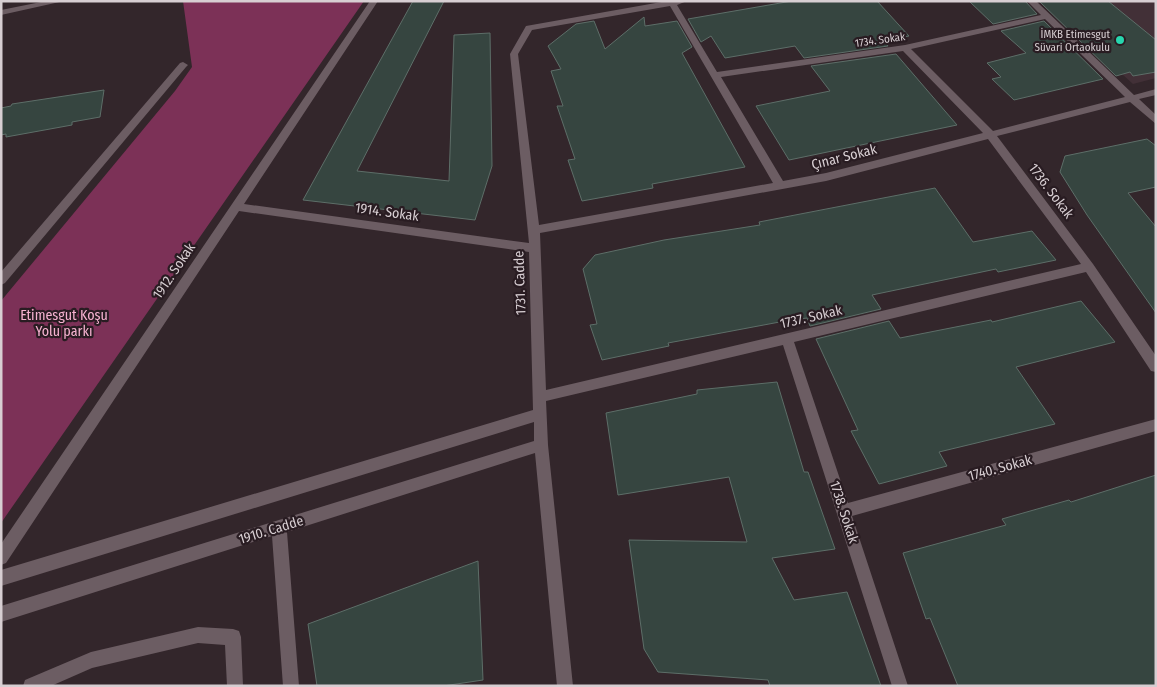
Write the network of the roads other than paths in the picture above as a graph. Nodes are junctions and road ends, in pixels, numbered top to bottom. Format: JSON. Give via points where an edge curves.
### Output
{"nodes":[{"id":1,"x":60,"y":1,"type":"edge"},
{"id":2,"x":374,"y":1,"type":"edge"},
{"id":3,"x":1031,"y":1,"type":"edge"},
{"id":4,"x":675,"y":2,"type":"edge"},
{"id":5,"x":1,"y":13,"type":"edge"},
{"id":6,"x":1047,"y":16,"type":"junction"},
{"id":7,"x":905,"y":48,"type":"junction"},
{"id":8,"x":184,"y":65,"type":"dead end"},
{"id":9,"x":714,"y":76,"type":"junction"},
{"id":10,"x":1156,"y":92,"type":"edge"},
{"id":11,"x":1133,"y":98,"type":"junction"},
{"id":12,"x":1156,"y":120,"type":"edge"},
{"id":13,"x":990,"y":134,"type":"junction"},
{"id":14,"x":780,"y":185,"type":"junction"},
{"id":15,"x":236,"y":207,"type":"junction"},
{"id":16,"x":534,"y":230,"type":"junction"},
{"id":17,"x":534,"y":248,"type":"junction"},
{"id":18,"x":1089,"y":267,"type":"junction"},
{"id":19,"x":1,"y":280,"type":"edge"},
{"id":20,"x":787,"y":338,"type":"junction"},
{"id":21,"x":1156,"y":367,"type":"edge"},
{"id":22,"x":539,"y":397,"type":"junction"},
{"id":23,"x":540,"y":414,"type":"junction"},
{"id":24,"x":1156,"y":425,"type":"edge"},
{"id":25,"x":540,"y":446,"type":"junction"},
{"id":26,"x":843,"y":510,"type":"junction"},
{"id":27,"x":279,"y":527,"type":"junction"},
{"id":28,"x":1,"y":558,"type":"edge"},
{"id":29,"x":1,"y":578,"type":"edge"},
{"id":30,"x":1,"y":614,"type":"edge"},
{"id":31,"x":31,"y":686,"type":"edge"},
{"id":32,"x":235,"y":686,"type":"edge"},
{"id":33,"x":291,"y":686,"type":"edge"},
{"id":34,"x":565,"y":686,"type":"edge"},
{"id":35,"x":900,"y":686,"type":"edge"}],
"edges":[{"from":1,"to":5,"type":"street"},
{"from":2,"to":15,"type":"street","name":"1912. Sokak"},
{"from":3,"to":6,"type":"street"},
{"from":4,"to":9,"type":"street"},
{"from":4,"to":16,"type":"street","name":"1731. Cadde","via":[[529,28],[514,54]]},
{"from":6,"to":7,"type":"street","name":"1734. Sokak"},
{"from":6,"to":11,"type":"street"},
{"from":7,"to":9,"type":"street","name":"1734. Sokak"},
{"from":7,"to":13,"type":"street","name":"1736. Sokak"},
{"from":8,"to":19,"type":"street"},
{"from":9,"to":14,"type":"street"},
{"from":10,"to":11,"type":"street","name":"Çınar Sokak"},
{"from":11,"to":12,"type":"street"},
{"from":11,"to":13,"type":"street","name":"Çınar Sokak"},
{"from":13,"to":14,"type":"street","name":"Çınar Sokak","via":[[826,177]]},
{"from":13,"to":18,"type":"street","name":"1736. Sokak"},
{"from":14,"to":16,"type":"street","name":"Çınar Sokak"},
{"from":15,"to":17,"type":"street","name":"1914. Sokak"},
{"from":15,"to":28,"type":"street","name":"1912. Sokak"},
{"from":16,"to":17,"type":"street","name":"1731. Cadde"},
{"from":17,"to":22,"type":"street","name":"1731. Cadde"},
{"from":18,"to":20,"type":"street","name":"1737. Sokak"},
{"from":18,"to":21,"type":"street","name":"1736. Sokak"},
{"from":20,"to":22,"type":"street","name":"1737. Sokak"},
{"from":20,"to":26,"type":"street","name":"1738. Sokak"},
{"from":22,"to":23,"type":"street","name":"1731. Cadde"},
{"from":23,"to":25,"type":"street","name":"1731. Cadde"},
{"from":23,"to":29,"type":"street"},
{"from":24,"to":26,"type":"street","name":"1740. Sokak"},
{"from":25,"to":27,"type":"street","name":"1910. Cadde"},
{"from":25,"to":34,"type":"street","name":"1731. Cadde"},
{"from":26,"to":35,"type":"street","name":"1738. Sokak"},
{"from":27,"to":30,"type":"street","name":"1910. Cadde"},
{"from":27,"to":33,"type":"street"},
{"from":31,"to":32,"type":"street","via":[[91,660],[198,635],[233,637]]}]}
